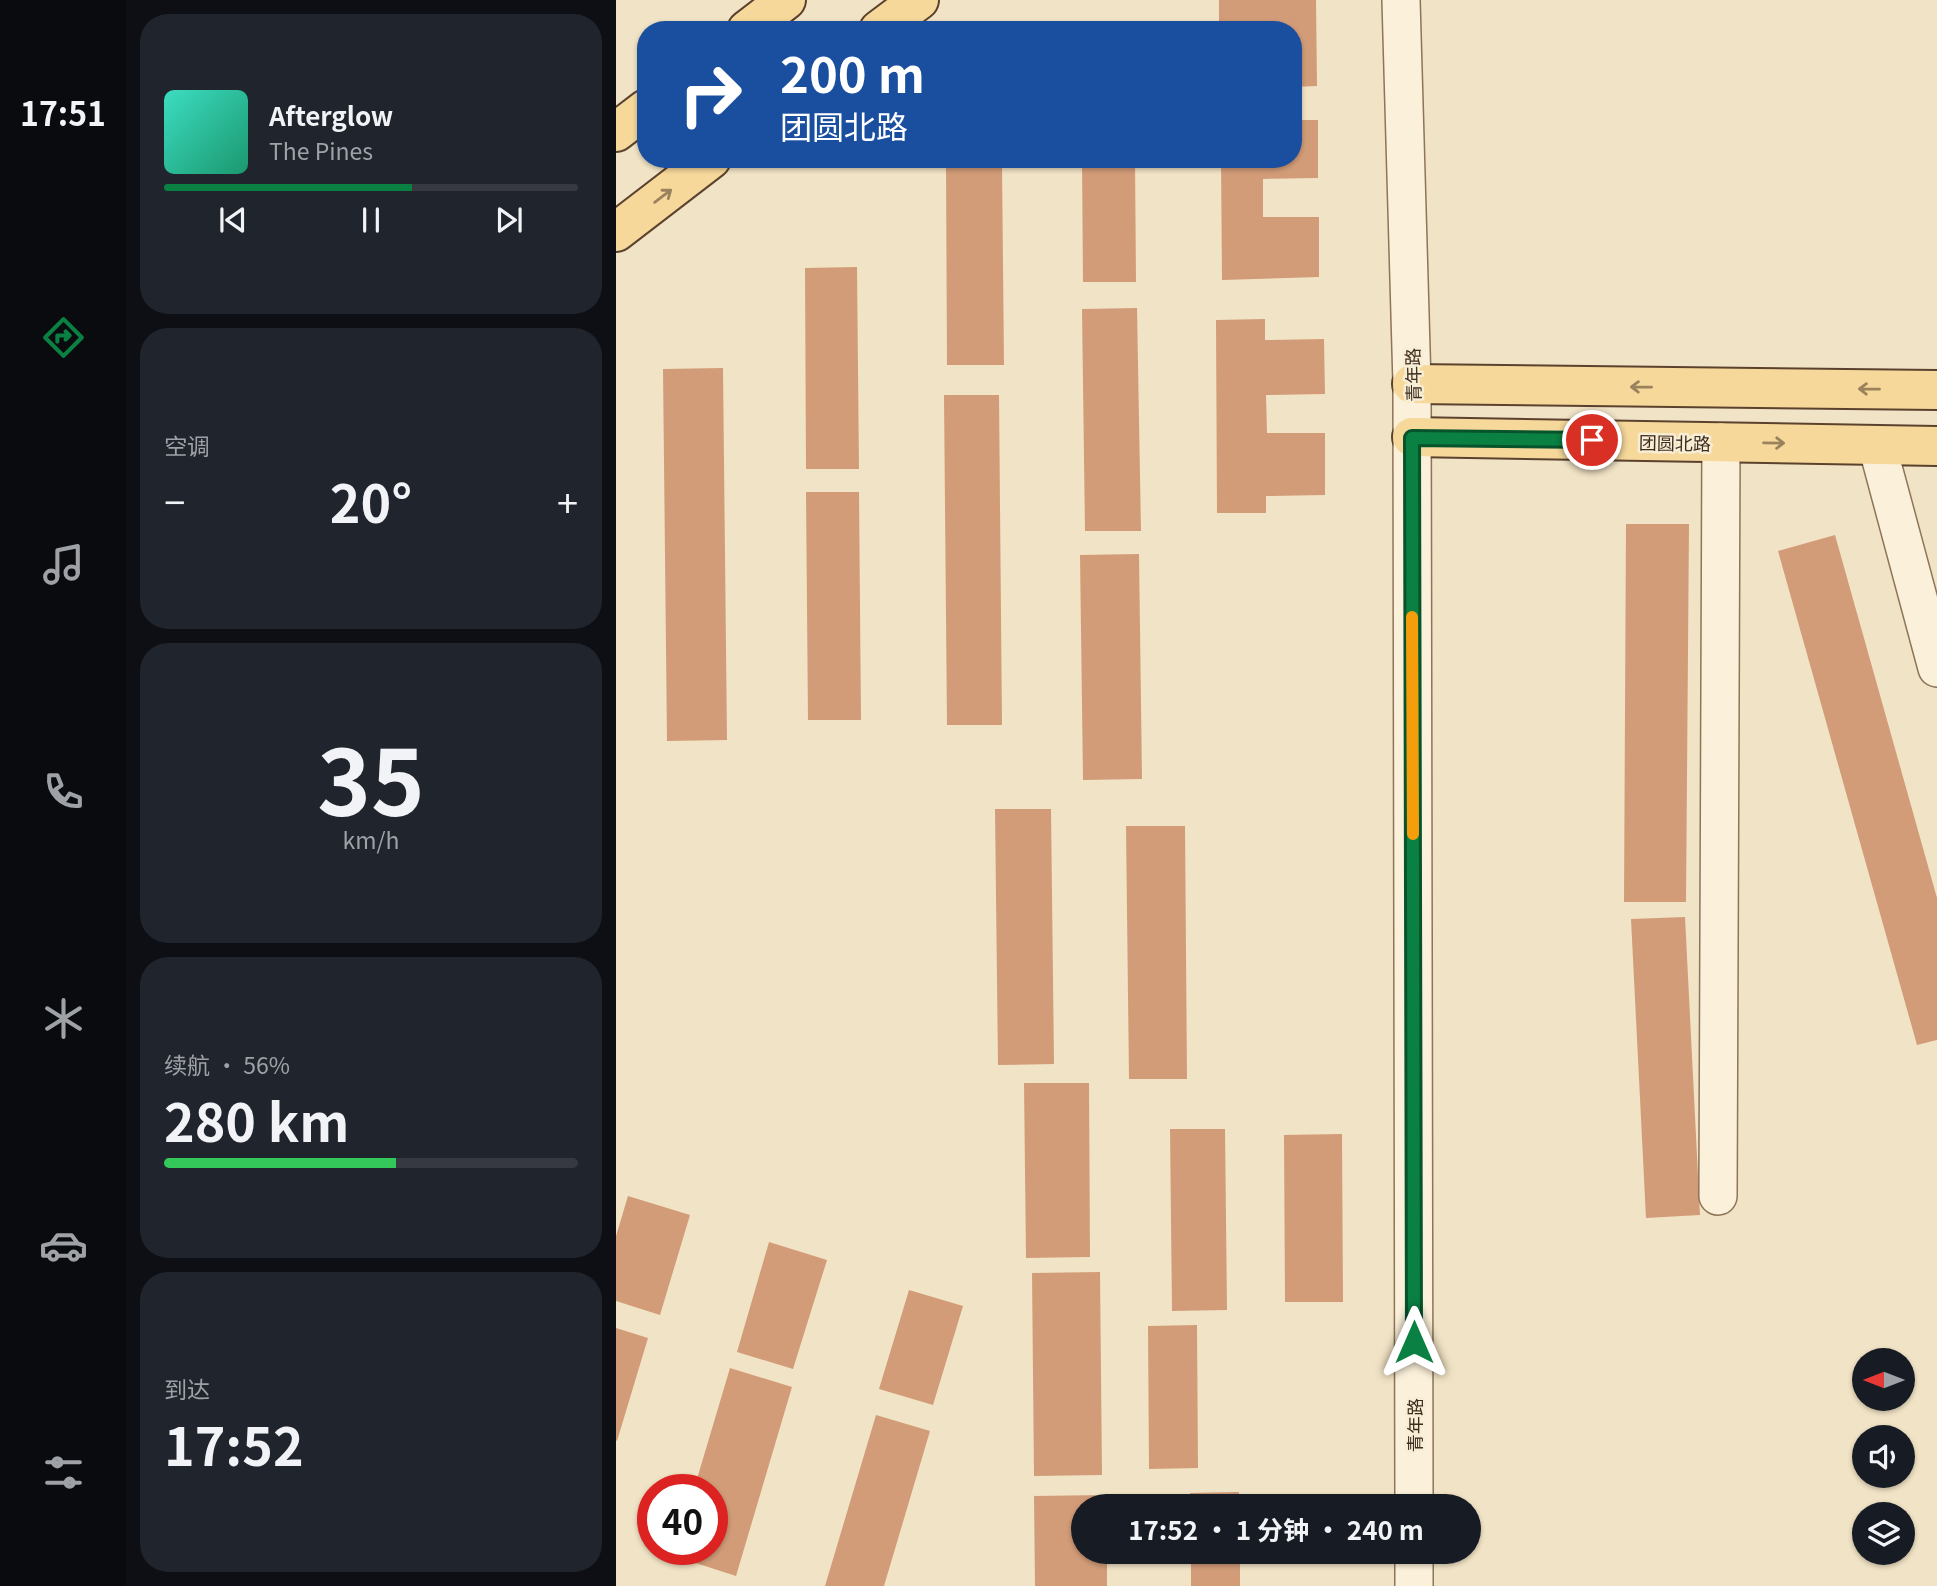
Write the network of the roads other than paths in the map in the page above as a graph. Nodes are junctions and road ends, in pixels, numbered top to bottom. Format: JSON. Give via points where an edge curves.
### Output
{"nodes":[{"id":1,"x":786,"y":0,"type":"edge"},
{"id":2,"x":919,"y":0,"type":"edge"},
{"id":3,"x":1401,"y":0,"type":"edge"},
{"id":4,"x":759,"y":21,"type":"edge"},
{"id":5,"x":891,"y":21,"type":"edge"},
{"id":6,"x":637,"y":116,"type":"edge"},
{"id":7,"x":616,"y":132,"type":"edge"},
{"id":8,"x":699,"y":168,"type":"edge"},
{"id":9,"x":616,"y":232,"type":"edge"},
{"id":10,"x":1412,"y":384,"type":"junction"},
{"id":11,"x":1937,"y":390,"type":"edge"},
{"id":12,"x":1412,"y":438,"type":"junction"},
{"id":13,"x":1721,"y":442,"type":"junction"},
{"id":14,"x":1877,"y":445,"type":"junction"},
{"id":15,"x":1937,"y":446,"type":"edge"},
{"id":16,"x":1937,"y":668,"type":"edge"},
{"id":17,"x":1718,"y":1196,"type":"dead end"},
{"id":18,"x":1414,"y":1494,"type":"edge"},
{"id":19,"x":1414,"y":1564,"type":"edge"},
{"id":20,"x":1414,"y":1586,"type":"edge"}],
"edges":[{"from":1,"to":4,"type":"main road"},
{"from":2,"to":5,"type":"main road"},
{"from":3,"to":10,"type":"street","name":"青年路"},
{"from":6,"to":7,"type":"main road"},
{"from":9,"to":8,"type":"main road","one_way":true},
{"from":11,"to":10,"type":"main road","one_way":true},
{"from":10,"to":12,"type":"street","name":"青年路"},
{"from":12,"to":13,"type":"main road","name":"团圆北路"},
{"from":12,"to":18,"type":"street","name":"青年路"},
{"from":13,"to":14,"type":"main road","name":"团圆北路","one_way":true},
{"from":13,"to":17,"type":"street"},
{"from":14,"to":15,"type":"main road","name":"团圆北路"},
{"from":14,"to":16,"type":"street"},
{"from":19,"to":20,"type":"street"}]}
